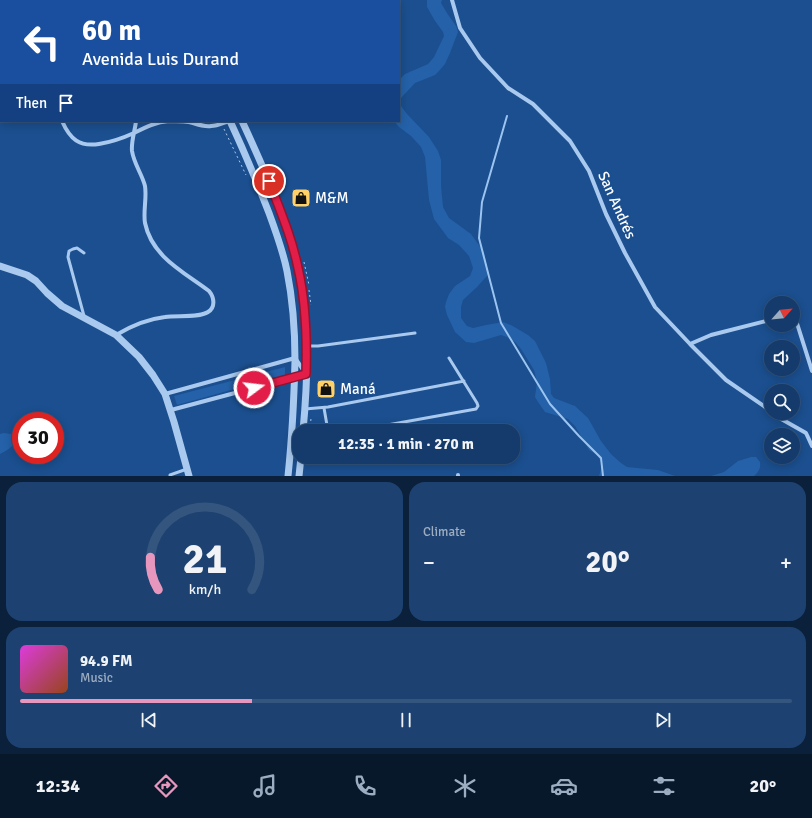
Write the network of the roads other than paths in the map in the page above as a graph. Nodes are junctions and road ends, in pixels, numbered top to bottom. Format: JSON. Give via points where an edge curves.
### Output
{"nodes":[{"id":1,"x":452,"y":0,"type":"edge"},
{"id":2,"x":62,"y":122,"type":"edge"},
{"id":3,"x":136,"y":122,"type":"edge"},
{"id":4,"x":164,"y":122,"type":"edge"},
{"id":5,"x":184,"y":122,"type":"edge"},
{"id":6,"x":227,"y":122,"type":"edge"},
{"id":7,"x":229,"y":122,"type":"edge"},
{"id":8,"x":242,"y":122,"type":"edge"},
{"id":9,"x":134,"y":133,"type":"junction"},
{"id":10,"x":84,"y":253,"type":"dead end"},
{"id":11,"x":0,"y":266,"type":"edge"},
{"id":12,"x":84,"y":318,"type":"junction"},
{"id":13,"x":764,"y":321,"type":"edge"},
{"id":14,"x":800,"y":332,"type":"edge"},
{"id":15,"x":415,"y":333,"type":"dead end"},
{"id":16,"x":116,"y":335,"type":"junction"},
{"id":17,"x":690,"y":344,"type":"junction"},
{"id":18,"x":306,"y":346,"type":"junction"},
{"id":19,"x":295,"y":358,"type":"junction"},
{"id":20,"x":449,"y":358,"type":"dead end"},
{"id":21,"x":812,"y":371,"type":"edge"},
{"id":22,"x":306,"y":374,"type":"junction"},
{"id":23,"x":294,"y":377,"type":"junction"},
{"id":24,"x":464,"y":381,"type":"junction"},
{"id":25,"x":165,"y":394,"type":"junction"},
{"id":26,"x":764,"y":406,"type":"edge"},
{"id":27,"x":324,"y":408,"type":"junction"},
{"id":28,"x":305,"y":409,"type":"junction"},
{"id":29,"x":171,"y":410,"type":"junction"},
{"id":30,"x":783,"y":420,"type":"edge"},
{"id":31,"x":304,"y":424,"type":"edge"},
{"id":32,"x":327,"y":424,"type":"edge"},
{"id":33,"x":392,"y":424,"type":"edge"},
{"id":34,"x":812,"y":430,"type":"edge"},
{"id":35,"x":806,"y":433,"type":"junction"},
{"id":36,"x":812,"y":446,"type":"edge"},
{"id":37,"x":300,"y":464,"type":"edge"},
{"id":38,"x":188,"y":472,"type":"edge"},
{"id":39,"x":166,"y":476,"type":"edge"},
{"id":40,"x":170,"y":476,"type":"edge"},
{"id":41,"x":288,"y":476,"type":"edge"},
{"id":42,"x":299,"y":476,"type":"edge"}],
"edges":[{"from":1,"to":17,"type":"street","name":"San Andrés","via":[[460,28],[480,58],[508,88],[533,104],[570,141],[589,171],[606,214],[655,307]]},
{"from":2,"to":9,"type":"street","via":[[76,141],[85,144],[111,142]]},
{"from":3,"to":9,"type":"street"},
{"from":4,"to":9,"type":"street"},
{"from":5,"to":6,"type":"street","via":[[210,127]]},
{"from":7,"to":19,"type":"street","via":[[276,231],[284,257],[292,296]]},
{"from":8,"to":18,"type":"street","via":[[276,200],[295,254],[303,295]]},
{"from":9,"to":16,"type":"street","via":[[132,151],[144,186],[144,216],[155,247],[166,259],[209,291],[213,303],[211,309],[200,315],[155,319]]},
{"from":10,"to":12,"type":"lane","via":[[77,248],[73,249],[69,251],[68,257]]},
{"from":11,"to":12,"type":"street","via":[[27,275],[62,306]]},
{"from":12,"to":16,"type":"street"},
{"from":13,"to":17,"type":"street","via":[[711,334]]},
{"from":14,"to":21,"type":"street"},
{"from":15,"to":18,"type":"lane"},
{"from":16,"to":25,"type":"street","via":[[139,357]]},
{"from":17,"to":26,"type":"street","name":"San Andrés","via":[[726,380]]},
{"from":18,"to":22,"type":"street"},
{"from":19,"to":22,"type":"street"},
{"from":19,"to":23,"type":"street"},
{"from":19,"to":25,"type":"street"},
{"from":20,"to":24,"type":"lane"},
{"from":22,"to":23,"type":"street"},
{"from":22,"to":28,"type":"street"},
{"from":23,"to":29,"type":"street"},
{"from":23,"to":41,"type":"street"},
{"from":24,"to":27,"type":"lane"},
{"from":24,"to":33,"type":"lane","via":[[478,403],[475,409]]},
{"from":25,"to":29,"type":"street"},
{"from":27,"to":28,"type":"lane"},
{"from":27,"to":32,"type":"lane"},
{"from":28,"to":31,"type":"street"},
{"from":29,"to":38,"type":"street"},
{"from":30,"to":35,"type":"street","name":"San Andrés"},
{"from":34,"to":35,"type":"street"},
{"from":35,"to":36,"type":"street"},
{"from":37,"to":42,"type":"street"},
{"from":38,"to":40,"type":"lane"},
{"from":39,"to":40,"type":"lane"}]}
